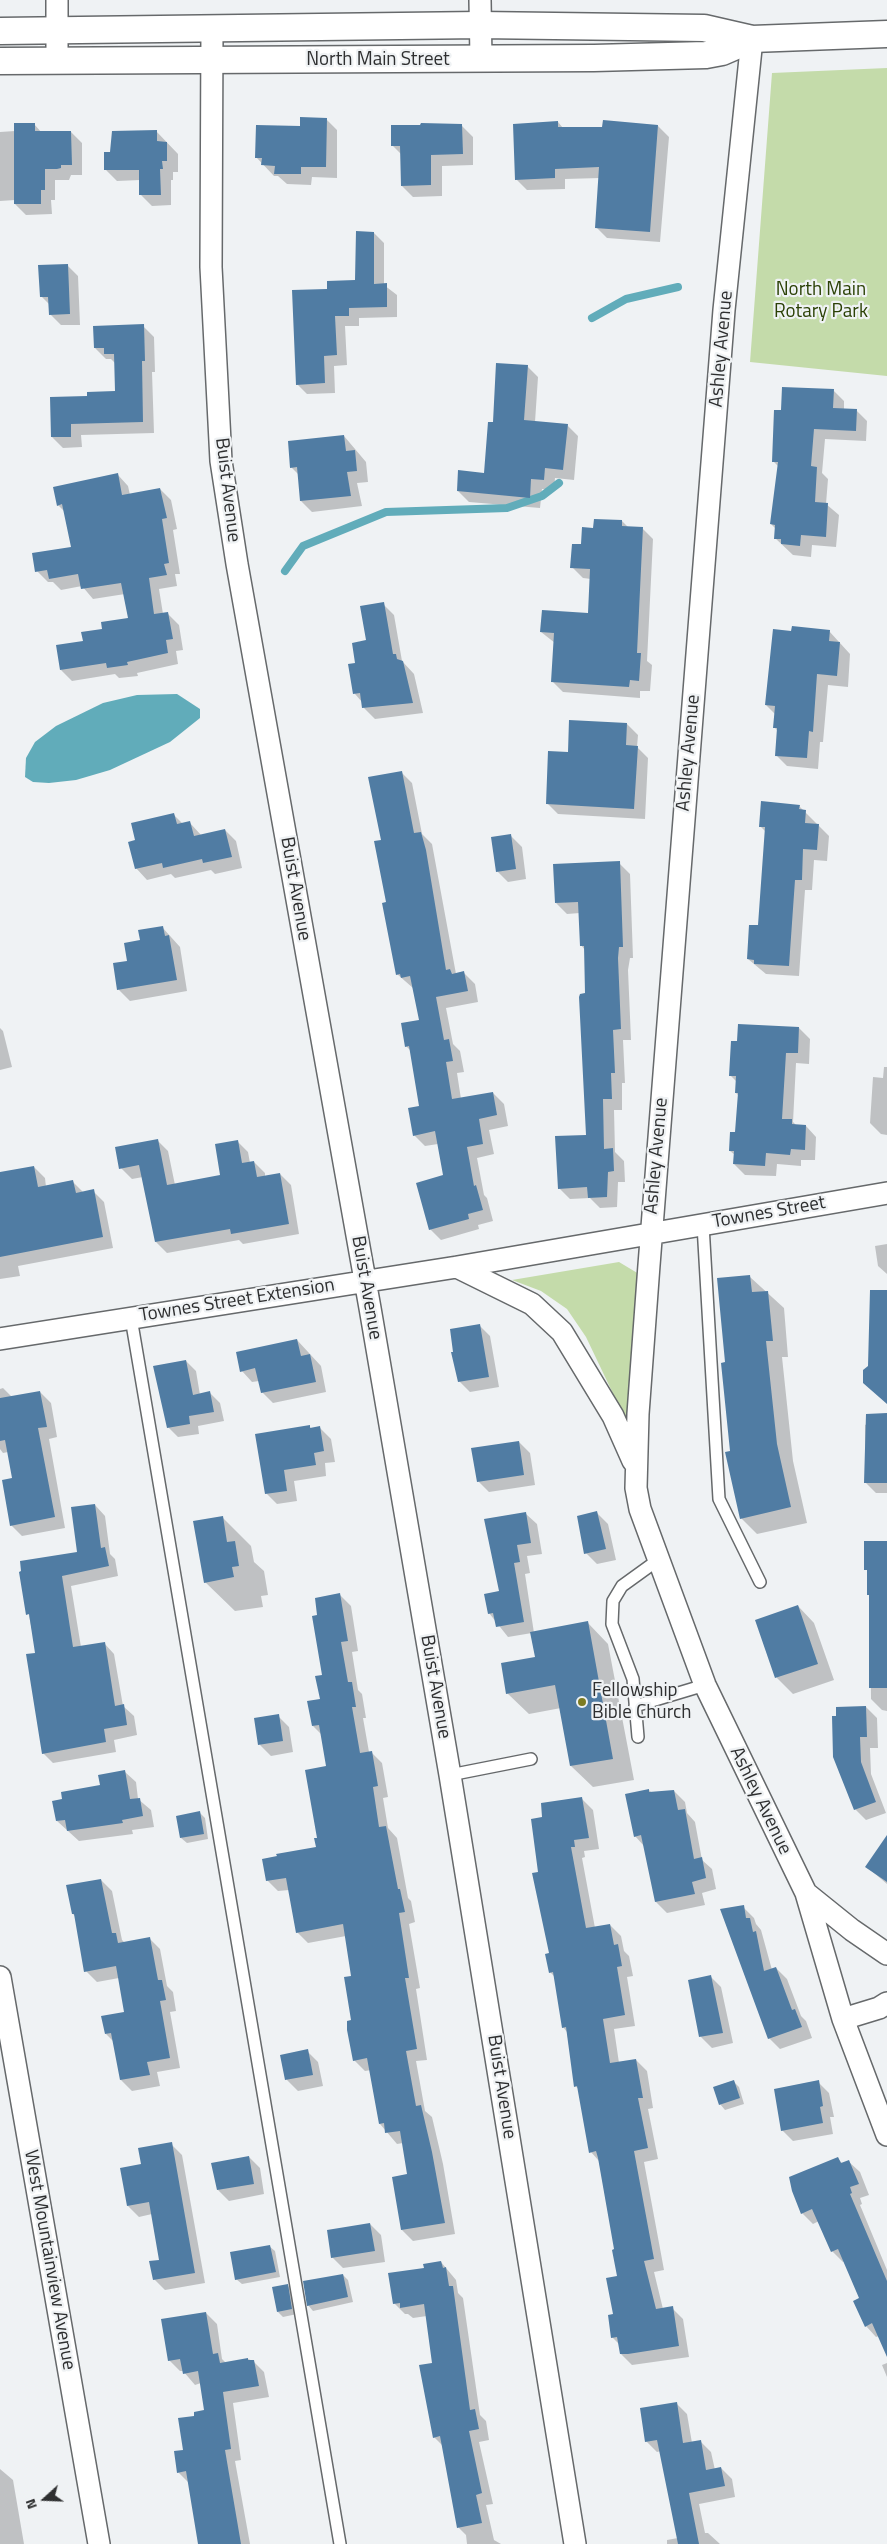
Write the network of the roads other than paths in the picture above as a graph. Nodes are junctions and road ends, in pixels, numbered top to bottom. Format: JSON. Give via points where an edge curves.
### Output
{"nodes":[{"id":1,"x":57,"y":0,"type":"edge"},
{"id":2,"x":480,"y":13,"type":"edge"},
{"id":3,"x":212,"y":28,"type":"junction"},
{"id":4,"x":56,"y":30,"type":"junction"},
{"id":5,"x":0,"y":31,"type":"edge"},
{"id":6,"x":887,"y":34,"type":"edge"},
{"id":7,"x":752,"y":39,"type":"junction"},
{"id":8,"x":481,"y":59,"type":"junction"},
{"id":9,"x":0,"y":61,"type":"edge"},
{"id":10,"x":57,"y":61,"type":"junction"},
{"id":11,"x":212,"y":61,"type":"junction"},
{"id":12,"x":887,"y":1193,"type":"edge"},
{"id":13,"x":703,"y":1225,"type":"junction"},
{"id":14,"x":651,"y":1234,"type":"junction"},
{"id":15,"x":457,"y":1267,"type":"junction"},
{"id":16,"x":365,"y":1280,"type":"junction"},
{"id":17,"x":131,"y":1318,"type":"junction"},
{"id":18,"x":0,"y":1338,"type":"edge"},
{"id":19,"x":635,"y":1467,"type":"junction"},
{"id":20,"x":658,"y":1560,"type":"junction"},
{"id":21,"x":760,"y":1582,"type":"dead end"},
{"id":22,"x":705,"y":1685,"type":"junction"},
{"id":23,"x":635,"y":1706,"type":"junction"},
{"id":24,"x":638,"y":1737,"type":"dead end"},
{"id":25,"x":531,"y":1759,"type":"dead end"},
{"id":26,"x":450,"y":1775,"type":"junction"},
{"id":27,"x":806,"y":1893,"type":"junction"},
{"id":28,"x":887,"y":1954,"type":"edge"},
{"id":29,"x":0,"y":1977,"type":"edge"},
{"id":30,"x":887,"y":2003,"type":"edge"},
{"id":31,"x":843,"y":2019,"type":"junction"},
{"id":32,"x":887,"y":2135,"type":"edge"},
{"id":33,"x":99,"y":2544,"type":"edge"},
{"id":34,"x":340,"y":2544,"type":"edge"},
{"id":35,"x":575,"y":2544,"type":"edge"}],
"edges":[{"from":1,"to":4,"type":"street"},
{"from":2,"to":3,"type":"street","name":"North Main Street"},
{"from":2,"to":7,"type":"street","name":"North Main Street","via":[[704,28]]},
{"from":2,"to":8,"type":"street"},
{"from":3,"to":4,"type":"street","name":"North Main Street"},
{"from":3,"to":11,"type":"street","name":"Buist Avenue"},
{"from":4,"to":5,"type":"street","name":"North Main Street"},
{"from":4,"to":10,"type":"street"},
{"from":6,"to":7,"type":"street","name":"North Main Street"},
{"from":7,"to":8,"type":"street","name":"North Main Street","via":[[706,55]]},
{"from":7,"to":14,"type":"street","name":"Ashley Avenue","via":[[724,310]]},
{"from":8,"to":11,"type":"street","name":"North Main Street"},
{"from":9,"to":10,"type":"street","name":"North Main Street"},
{"from":10,"to":11,"type":"street","name":"North Main Street"},
{"from":11,"to":16,"type":"street","name":"Buist Avenue","via":[[212,267],[221,461]]},
{"from":12,"to":13,"type":"street","name":"Townes Street"},
{"from":13,"to":14,"type":"street","name":"Townes Street"},
{"from":13,"to":21,"type":"lane","via":[[719,1500]]},
{"from":14,"to":15,"type":"street","name":"Townes Street Extension"},
{"from":14,"to":19,"type":"street","name":"Ashley Avenue"},
{"from":15,"to":16,"type":"street","name":"Townes Street Extension"},
{"from":15,"to":19,"type":"street","name":"Ashley Avenue","via":[[532,1304],[562,1332],[613,1416]]},
{"from":16,"to":17,"type":"street","name":"Townes Street Extension"},
{"from":16,"to":26,"type":"street","name":"Buist Avenue"},
{"from":17,"to":18,"type":"street","name":"Townes Street Extension"},
{"from":17,"to":34,"type":"lane"},
{"from":19,"to":20,"type":"street","name":"Ashley Avenue","via":[[640,1509]]},
{"from":20,"to":22,"type":"street","name":"Ashley Avenue"},
{"from":20,"to":23,"type":"lane","via":[[622,1586],[614,1601],[612,1624],[633,1679]]},
{"from":22,"to":23,"type":"lane"},
{"from":22,"to":27,"type":"street","name":"Ashley Avenue"},
{"from":23,"to":24,"type":"lane"},
{"from":25,"to":26,"type":"lane"},
{"from":26,"to":35,"type":"street","name":"Buist Avenue"},
{"from":27,"to":28,"type":"street"},
{"from":27,"to":31,"type":"street","name":"Ashley Avenue"},
{"from":29,"to":33,"type":"street","name":"West Mountainview Avenue"},
{"from":30,"to":31,"type":"street"},
{"from":31,"to":32,"type":"street","name":"Ashley Avenue"}]}
